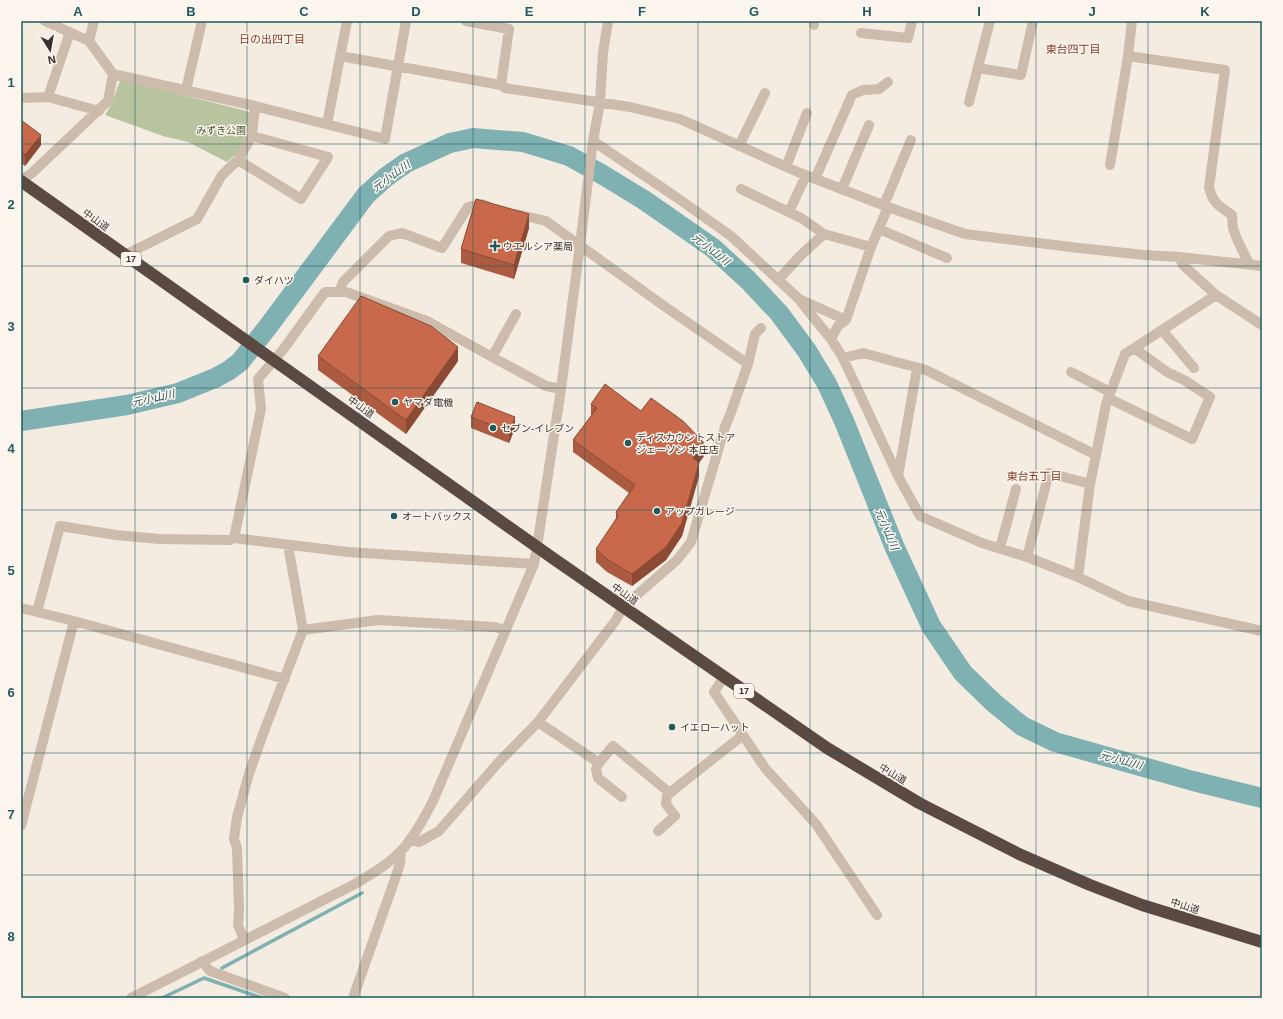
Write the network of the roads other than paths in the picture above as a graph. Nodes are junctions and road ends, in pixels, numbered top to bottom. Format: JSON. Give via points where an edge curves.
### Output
{"nodes":[{"id":1,"x":45,"y":21,"type":"edge"},
{"id":2,"x":94,"y":21,"type":"edge"},
{"id":3,"x":202,"y":21,"type":"edge"},
{"id":4,"x":347,"y":21,"type":"edge"},
{"id":5,"x":406,"y":21,"type":"edge"},
{"id":6,"x":466,"y":21,"type":"edge"},
{"id":7,"x":608,"y":21,"type":"edge"},
{"id":8,"x":912,"y":21,"type":"edge"},
{"id":9,"x":990,"y":21,"type":"edge"},
{"id":10,"x":1033,"y":21,"type":"edge"},
{"id":11,"x":1132,"y":21,"type":"edge"},
{"id":12,"x":70,"y":32,"type":"junction"},
{"id":13,"x":861,"y":33,"type":"dead end"},
{"id":14,"x":89,"y":41,"type":"junction"},
{"id":15,"x":340,"y":56,"type":"junction"},
{"id":16,"x":1128,"y":56,"type":"junction"},
{"id":17,"x":398,"y":66,"type":"junction"},
{"id":18,"x":978,"y":68,"type":"junction"},
{"id":19,"x":113,"y":74,"type":"junction"},
{"id":20,"x":888,"y":82,"type":"dead end"},
{"id":21,"x":501,"y":85,"type":"junction"},
{"id":22,"x":186,"y":90,"type":"junction"},
{"id":23,"x":765,"y":93,"type":"dead end"},
{"id":24,"x":48,"y":97,"type":"junction"},
{"id":25,"x":21,"y":98,"type":"edge"},
{"id":26,"x":600,"y":102,"type":"junction"},
{"id":27,"x":969,"y":102,"type":"dead end"},
{"id":28,"x":255,"y":106,"type":"junction"},
{"id":29,"x":99,"y":111,"type":"junction"},
{"id":30,"x":807,"y":113,"type":"dead end"},
{"id":31,"x":327,"y":124,"type":"junction"},
{"id":32,"x":869,"y":125,"type":"dead end"},
{"id":33,"x":252,"y":136,"type":"junction"},
{"id":34,"x":911,"y":140,"type":"dead end"},
{"id":35,"x":592,"y":144,"type":"junction"},
{"id":36,"x":739,"y":146,"type":"junction"},
{"id":37,"x":238,"y":160,"type":"junction"},
{"id":38,"x":1110,"y":164,"type":"dead end"},
{"id":39,"x":786,"y":167,"type":"junction"},
{"id":40,"x":811,"y":177,"type":"junction"},
{"id":41,"x":21,"y":180,"type":"edge"},
{"id":42,"x":741,"y":189,"type":"dead end"},
{"id":43,"x":842,"y":189,"type":"junction"},
{"id":44,"x":886,"y":206,"type":"junction"},
{"id":45,"x":789,"y":212,"type":"junction"},
{"id":46,"x":879,"y":229,"type":"junction"},
{"id":47,"x":824,"y":234,"type":"junction"},
{"id":48,"x":580,"y":246,"type":"junction"},
{"id":49,"x":871,"y":247,"type":"junction"},
{"id":50,"x":125,"y":255,"type":"junction"},
{"id":51,"x":1179,"y":257,"type":"junction"},
{"id":52,"x":947,"y":258,"type":"dead end"},
{"id":53,"x":1249,"y":264,"type":"junction"},
{"id":54,"x":1262,"y":266,"type":"edge"},
{"id":55,"x":778,"y":280,"type":"junction"},
{"id":56,"x":339,"y":292,"type":"junction"},
{"id":57,"x":1216,"y":295,"type":"junction"},
{"id":58,"x":799,"y":299,"type":"junction"},
{"id":59,"x":516,"y":314,"type":"dead end"},
{"id":60,"x":846,"y":320,"type":"junction"},
{"id":61,"x":1261,"y":324,"type":"edge"},
{"id":62,"x":761,"y":328,"type":"dead end"},
{"id":63,"x":1162,"y":330,"type":"junction"},
{"id":64,"x":831,"y":339,"type":"junction"},
{"id":65,"x":1134,"y":348,"type":"junction"},
{"id":66,"x":492,"y":358,"type":"junction"},
{"id":67,"x":843,"y":358,"type":"junction"},
{"id":68,"x":273,"y":359,"type":"junction"},
{"id":69,"x":748,"y":364,"type":"junction"},
{"id":70,"x":918,"y":368,"type":"junction"},
{"id":71,"x":1194,"y":368,"type":"dead end"},
{"id":72,"x":1071,"y":372,"type":"dead end"},
{"id":73,"x":561,"y":389,"type":"junction"},
{"id":74,"x":1109,"y":395,"type":"junction"},
{"id":75,"x":1096,"y":455,"type":"junction"},
{"id":76,"x":898,"y":476,"type":"junction"},
{"id":77,"x":1090,"y":484,"type":"junction"},
{"id":78,"x":1016,"y":489,"type":"dead end"},
{"id":79,"x":234,"y":538,"type":"junction"},
{"id":80,"x":288,"y":545,"type":"junction"},
{"id":81,"x":538,"y":547,"type":"junction"},
{"id":82,"x":1000,"y":548,"type":"junction"},
{"id":83,"x":1027,"y":557,"type":"junction"},
{"id":84,"x":534,"y":564,"type":"junction"},
{"id":85,"x":1078,"y":577,"type":"junction"},
{"id":86,"x":623,"y":607,"type":"junction"},
{"id":87,"x":21,"y":608,"type":"edge"},
{"id":88,"x":37,"y":612,"type":"junction"},
{"id":89,"x":74,"y":621,"type":"junction"},
{"id":90,"x":303,"y":630,"type":"junction"},
{"id":91,"x":505,"y":630,"type":"junction"},
{"id":92,"x":1262,"y":631,"type":"edge"},
{"id":93,"x":724,"y":677,"type":"junction"},
{"id":94,"x":285,"y":679,"type":"junction"},
{"id":95,"x":538,"y":722,"type":"junction"},
{"id":96,"x":743,"y":735,"type":"junction"},
{"id":97,"x":599,"y":763,"type":"junction"},
{"id":98,"x":670,"y":793,"type":"junction"},
{"id":99,"x":622,"y":797,"type":"dead end"},
{"id":100,"x":21,"y":826,"type":"edge"},
{"id":101,"x":658,"y":831,"type":"dead end"},
{"id":102,"x":410,"y":839,"type":"junction"},
{"id":103,"x":401,"y":851,"type":"junction"},
{"id":104,"x":876,"y":915,"type":"dead end"},
{"id":105,"x":244,"y":940,"type":"junction"},
{"id":106,"x":1262,"y":942,"type":"edge"},
{"id":107,"x":202,"y":961,"type":"junction"},
{"id":108,"x":131,"y":998,"type":"edge"},
{"id":109,"x":286,"y":998,"type":"edge"},
{"id":110,"x":353,"y":998,"type":"edge"}],
"edges":[{"from":1,"to":12,"type":"street"},
{"from":2,"to":14,"type":"street"},
{"from":3,"to":22,"type":"street"},
{"from":4,"to":15,"type":"street"},
{"from":5,"to":17,"type":"street"},
{"from":6,"to":21,"type":"street","via":[[509,29]]},
{"from":7,"to":26,"type":"street"},
{"from":8,"to":13,"type":"street","via":[[908,38]]},
{"from":9,"to":18,"type":"street"},
{"from":10,"to":18,"type":"street","via":[[1021,75]]},
{"from":11,"to":16,"type":"street"},
{"from":12,"to":14,"type":"street"},
{"from":12,"to":24,"type":"street"},
{"from":14,"to":19,"type":"street"},
{"from":15,"to":17,"type":"street"},
{"from":15,"to":31,"type":"street"},
{"from":16,"to":38,"type":"street"},
{"from":16,"to":53,"type":"street","via":[[1225,70],[1208,187],[1211,198],[1217,205],[1232,215],[1236,239]]},
{"from":17,"to":21,"type":"street"},
{"from":17,"to":31,"type":"street","via":[[385,138]]},
{"from":18,"to":27,"type":"street"},
{"from":19,"to":22,"type":"street"},
{"from":19,"to":29,"type":"street","via":[[108,102]]},
{"from":20,"to":40,"type":"street","via":[[879,89],[863,90],[852,95]]},
{"from":21,"to":26,"type":"street","via":[[505,88]]},
{"from":22,"to":28,"type":"street"},
{"from":23,"to":36,"type":"street"},
{"from":24,"to":25,"type":"street"},
{"from":24,"to":29,"type":"street"},
{"from":26,"to":35,"type":"street"},
{"from":26,"to":36,"type":"street","via":[[680,119]]},
{"from":28,"to":31,"type":"street"},
{"from":28,"to":33,"type":"street"},
{"from":29,"to":41,"type":"street","via":[[32,173]]},
{"from":30,"to":39,"type":"street"},
{"from":32,"to":43,"type":"street"},
{"from":33,"to":37,"type":"street"},
{"from":33,"to":37,"type":"street","via":[[328,157],[301,199]]},
{"from":34,"to":44,"type":"street"},
{"from":35,"to":48,"type":"street"},
{"from":35,"to":55,"type":"street","via":[[676,197],[731,236]]},
{"from":36,"to":39,"type":"street"},
{"from":37,"to":50,"type":"street","via":[[222,175],[197,219]]},
{"from":39,"to":40,"type":"street"},
{"from":40,"to":43,"type":"street"},
{"from":40,"to":45,"type":"street"},
{"from":41,"to":50,"type":"highway","name":"中山道","number":"17"},
{"from":42,"to":45,"type":"street"},
{"from":43,"to":44,"type":"street"},
{"from":44,"to":46,"type":"street"},
{"from":44,"to":51,"type":"street","via":[[965,234]]},
{"from":45,"to":47,"type":"street"},
{"from":46,"to":49,"type":"street"},
{"from":46,"to":52,"type":"street"},
{"from":47,"to":49,"type":"street"},
{"from":47,"to":55,"type":"street"},
{"from":48,"to":56,"type":"street","via":[[546,221],[481,204],[468,207],[442,248],[402,233],[389,236],[343,282]]},
{"from":48,"to":69,"type":"street"},
{"from":48,"to":73,"type":"street"},
{"from":49,"to":60,"type":"street"},
{"from":50,"to":68,"type":"highway","name":"中山道","number":"17"},
{"from":51,"to":53,"type":"street"},
{"from":51,"to":57,"type":"street"},
{"from":53,"to":54,"type":"street"},
{"from":55,"to":58,"type":"street"},
{"from":56,"to":66,"type":"street","via":[[346,292],[427,321]]},
{"from":56,"to":68,"type":"street","via":[[325,292]]},
{"from":57,"to":61,"type":"street"},
{"from":57,"to":63,"type":"street"},
{"from":58,"to":60,"type":"street"},
{"from":58,"to":64,"type":"street"},
{"from":59,"to":66,"type":"street"},
{"from":60,"to":64,"type":"street","via":[[838,326]]},
{"from":62,"to":69,"type":"street","via":[[755,334]]},
{"from":63,"to":65,"type":"street"},
{"from":63,"to":71,"type":"street"},
{"from":64,"to":67,"type":"street"},
{"from":65,"to":74,"type":"street","via":[[1124,354]]},
{"from":65,"to":74,"type":"street","via":[[1210,398],[1192,438]]},
{"from":66,"to":73,"type":"street","via":[[546,386]]},
{"from":67,"to":70,"type":"street","via":[[863,353]]},
{"from":67,"to":76,"type":"street"},
{"from":68,"to":79,"type":"street","via":[[258,379],[260,409]]},
{"from":68,"to":81,"type":"highway","name":"中山道","number":"17"},
{"from":69,"to":86,"type":"street","via":[[725,427],[691,542],[677,560]]},
{"from":70,"to":75,"type":"street"},
{"from":70,"to":76,"type":"street"},
{"from":72,"to":74,"type":"street"},
{"from":73,"to":81,"type":"street"},
{"from":74,"to":75,"type":"street"},
{"from":75,"to":77,"type":"street"},
{"from":76,"to":82,"type":"street","via":[[920,516]]},
{"from":77,"to":83,"type":"street","via":[[1049,473]]},
{"from":77,"to":85,"type":"street"},
{"from":78,"to":82,"type":"street"},
{"from":79,"to":80,"type":"street"},
{"from":79,"to":88,"type":"street","via":[[159,538],[116,535],[60,526]]},
{"from":80,"to":84,"type":"street","via":[[348,552]]},
{"from":80,"to":90,"type":"street"},
{"from":81,"to":84,"type":"street"},
{"from":81,"to":86,"type":"highway","name":"中山道","number":"17"},
{"from":82,"to":83,"type":"street"},
{"from":83,"to":85,"type":"street"},
{"from":84,"to":91,"type":"street"},
{"from":85,"to":92,"type":"street","via":[[1128,601]]},
{"from":86,"to":93,"type":"highway","name":"中山道","number":"17"},
{"from":86,"to":95,"type":"street","via":[[616,620]]},
{"from":87,"to":88,"type":"street"},
{"from":88,"to":89,"type":"street"},
{"from":89,"to":94,"type":"street"},
{"from":89,"to":100,"type":"street"},
{"from":90,"to":91,"type":"street","via":[[378,620],[494,627]]},
{"from":90,"to":94,"type":"street"},
{"from":91,"to":102,"type":"street","via":[[433,801]]},
{"from":93,"to":96,"type":"street","via":[[714,692]]},
{"from":93,"to":106,"type":"highway","name":"中山道","number":"17","via":[[827,748],[919,804],[1019,854],[1142,905]]},
{"from":94,"to":105,"type":"street","via":[[249,774],[237,817],[234,839],[237,848],[238,925]]},
{"from":95,"to":97,"type":"street"},
{"from":95,"to":102,"type":"street","via":[[497,764],[439,831],[419,842]]},
{"from":96,"to":98,"type":"street"},
{"from":96,"to":104,"type":"street","via":[[765,768],[816,824]]},
{"from":97,"to":98,"type":"street","via":[[613,746]]},
{"from":97,"to":99,"type":"street","via":[[596,769],[598,778]]},
{"from":98,"to":101,"type":"street","via":[[667,795],[666,804],[674,816]]},
{"from":102,"to":103,"type":"street"},
{"from":103,"to":105,"type":"street","via":[[355,884]]},
{"from":103,"to":110,"type":"street","via":[[398,870]]},
{"from":105,"to":107,"type":"street"},
{"from":107,"to":108,"type":"street"},
{"from":107,"to":109,"type":"street","via":[[210,971]]}]}
